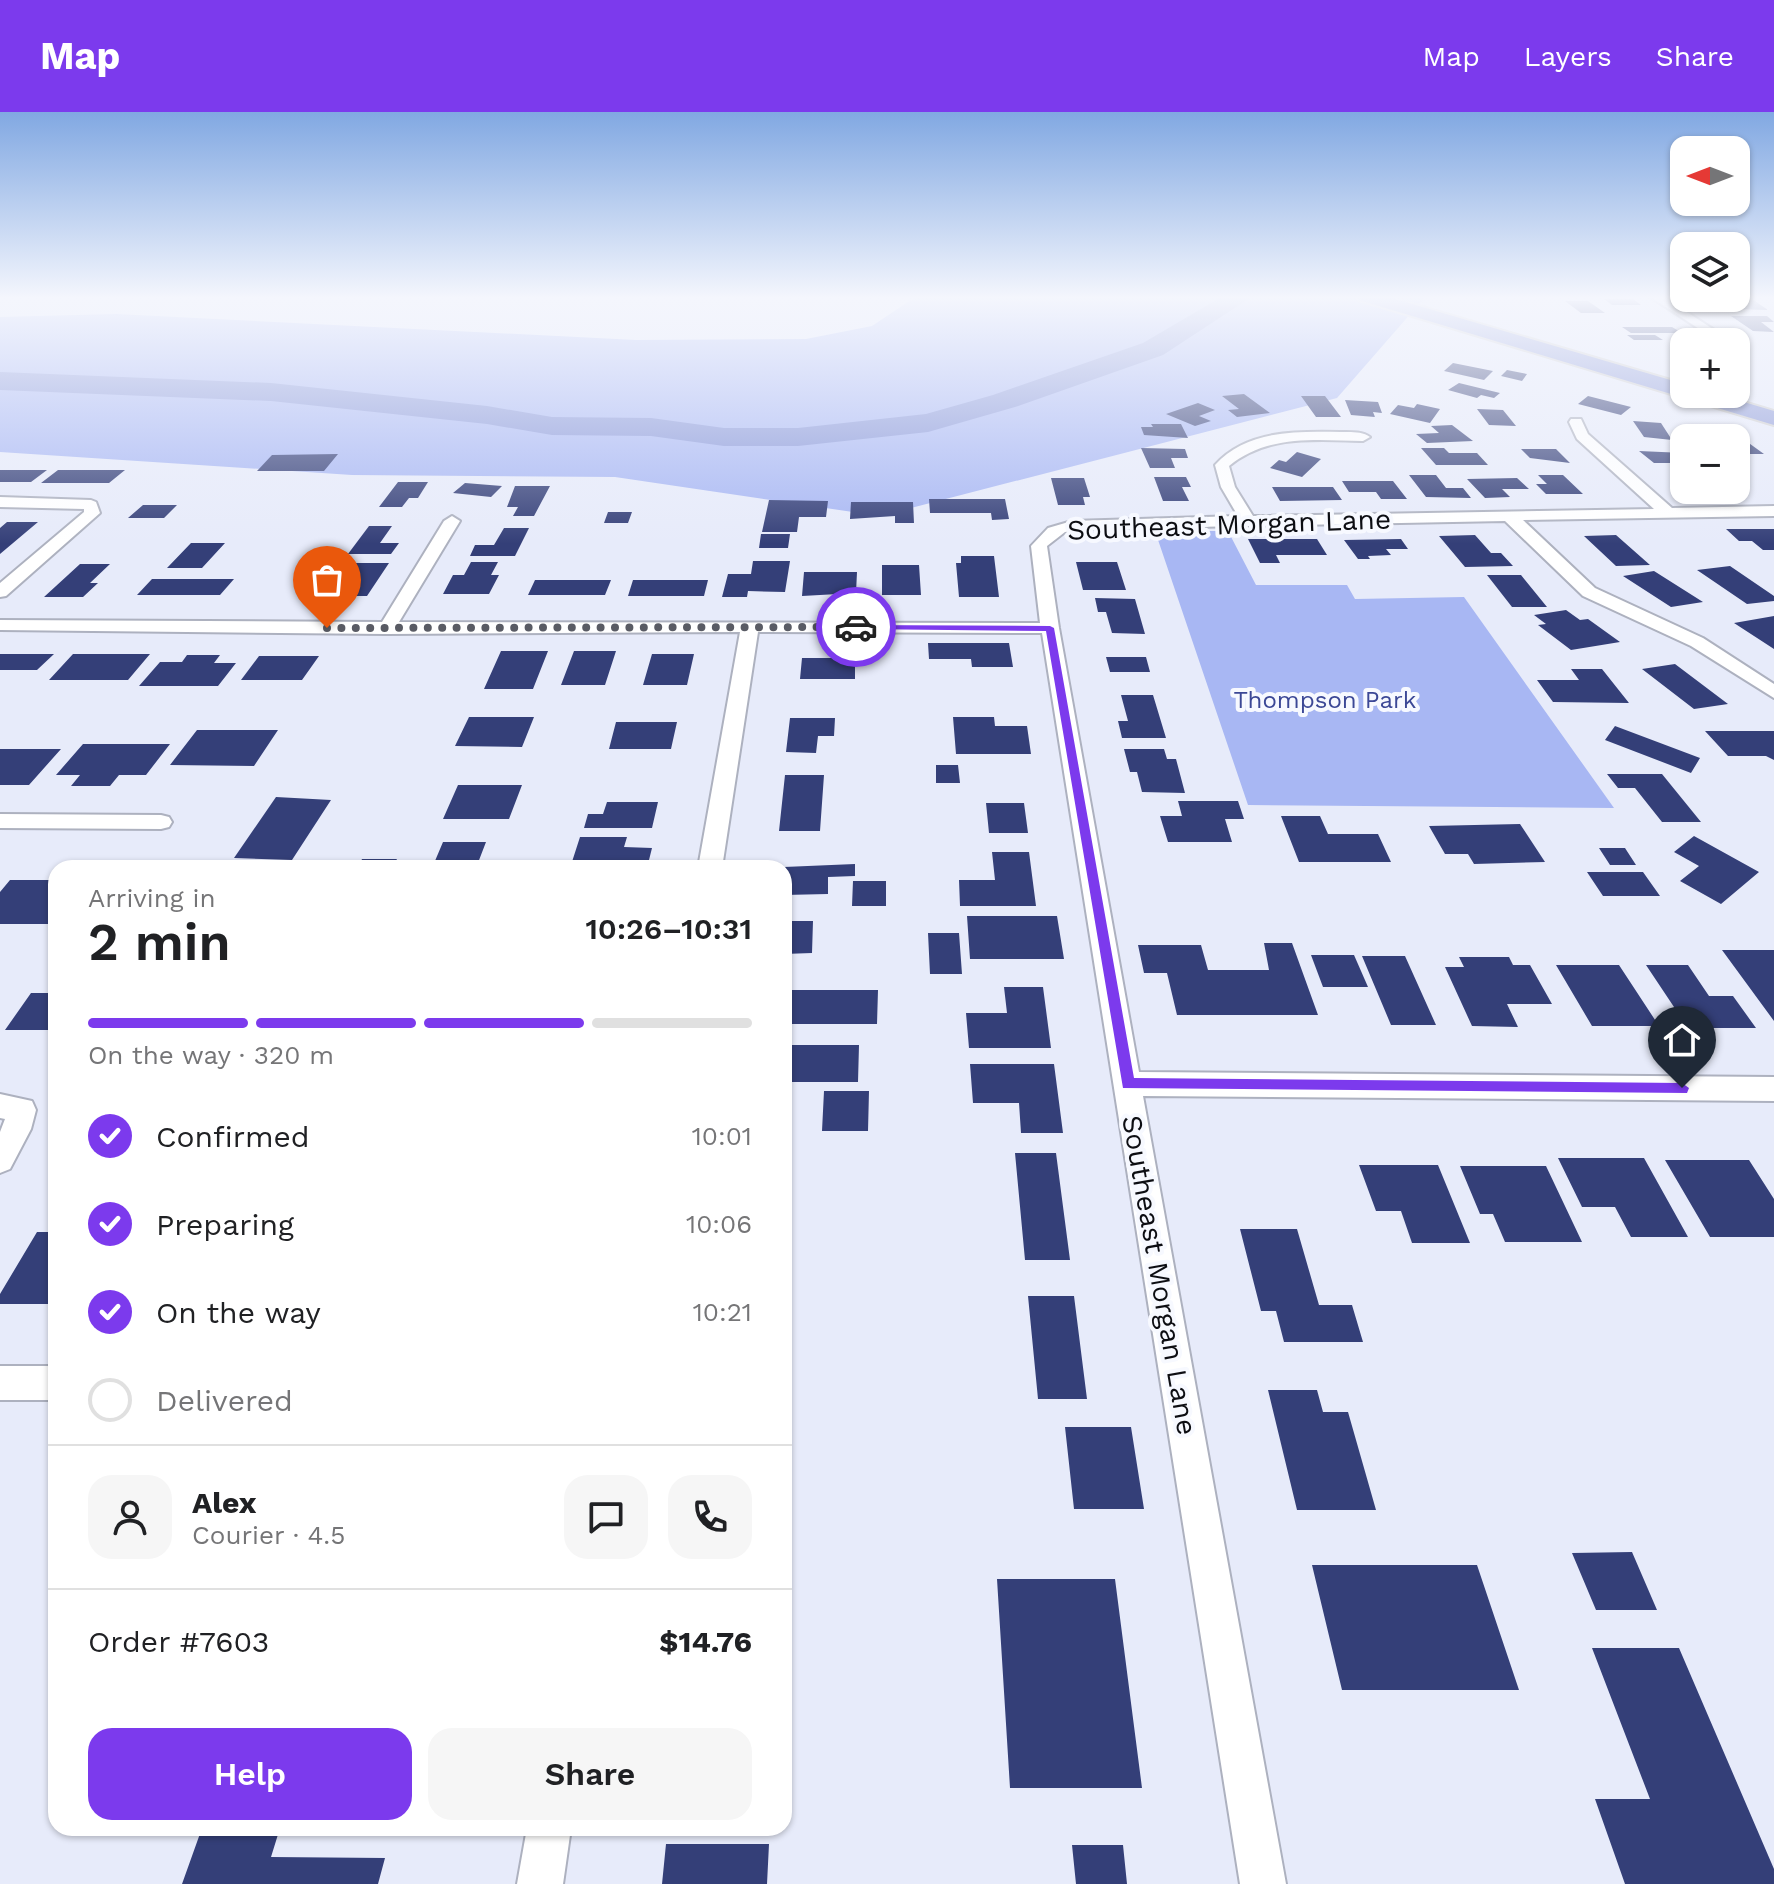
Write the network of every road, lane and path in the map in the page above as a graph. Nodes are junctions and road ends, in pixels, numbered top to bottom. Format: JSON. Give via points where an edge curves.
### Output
{"nodes":[{"id":1,"x":1643,"y":379,"type":"edge"},
{"id":2,"x":1670,"y":387,"type":"edge"},
{"id":3,"x":1741,"y":408,"type":"edge"},
{"id":4,"x":1774,"y":418,"type":"edge"},
{"id":5,"x":1576,"y":422,"type":"dead end"},
{"id":6,"x":1363,"y":437,"type":"dead end"},
{"id":7,"x":0,"y":502,"type":"edge"},
{"id":8,"x":1774,"y":511,"type":"edge"},
{"id":9,"x":1668,"y":513,"type":"junction"},
{"id":10,"x":1509,"y":516,"type":"junction"},
{"id":11,"x":1248,"y":520,"type":"junction"},
{"id":12,"x":452,"y":521,"type":"dead end"},
{"id":13,"x":0,"y":592,"type":"edge"},
{"id":14,"x":0,"y":625,"type":"edge"},
{"id":15,"x":750,"y":626,"type":"junction"},
{"id":16,"x":1050,"y":628,"type":"junction"},
{"id":17,"x":386,"y":629,"type":"junction"},
{"id":18,"x":1774,"y":692,"type":"edge"},
{"id":19,"x":0,"y":821,"type":"edge"},
{"id":20,"x":161,"y":822,"type":"dead end"},
{"id":21,"x":711,"y":860,"type":"edge"},
{"id":22,"x":1128,"y":1084,"type":"junction"},
{"id":23,"x":1774,"y":1089,"type":"edge"},
{"id":24,"x":11,"y":1108,"type":"edge"},
{"id":25,"x":0,"y":1160,"type":"edge"},
{"id":26,"x":0,"y":1383,"type":"edge"},
{"id":27,"x":48,"y":1383,"type":"edge"},
{"id":28,"x":548,"y":1836,"type":"edge"},
{"id":29,"x":540,"y":1884,"type":"edge"},
{"id":30,"x":1263,"y":1884,"type":"edge"}],
"edges":[{"from":1,"to":2,"type":"highway"},
{"from":3,"to":4,"type":"highway"},
{"from":5,"to":9,"type":"street","via":[[1582,436]]},
{"from":6,"to":11,"type":"street","via":[[1283,437],[1236,450],[1222,465]]},
{"from":7,"to":13,"type":"street","via":[[91,505],[92,513]]},
{"from":8,"to":9,"type":"street","name":"Southeast Morgan Lane"},
{"from":9,"to":10,"type":"street","name":"Southeast Morgan Lane"},
{"from":10,"to":11,"type":"street","name":"Southeast Morgan Lane"},
{"from":10,"to":18,"type":"street","via":[[1589,592],[1697,642]]},
{"from":11,"to":16,"type":"street","name":"Southeast Morgan Lane","via":[[1086,524],[1047,534],[1039,558]]},
{"from":12,"to":17,"type":"street"},
{"from":14,"to":17,"type":"street"},
{"from":15,"to":16,"type":"street"},
{"from":15,"to":17,"type":"street"},
{"from":15,"to":21,"type":"street"},
{"from":16,"to":22,"type":"street","name":"Southeast Morgan Lane"},
{"from":19,"to":20,"type":"street"},
{"from":22,"to":23,"type":"street"},
{"from":22,"to":30,"type":"street","name":"Southeast Morgan Lane"},
{"from":24,"to":25,"type":"street","via":[[17,1129]]},
{"from":26,"to":27,"type":"street"},
{"from":28,"to":29,"type":"street"}]}
